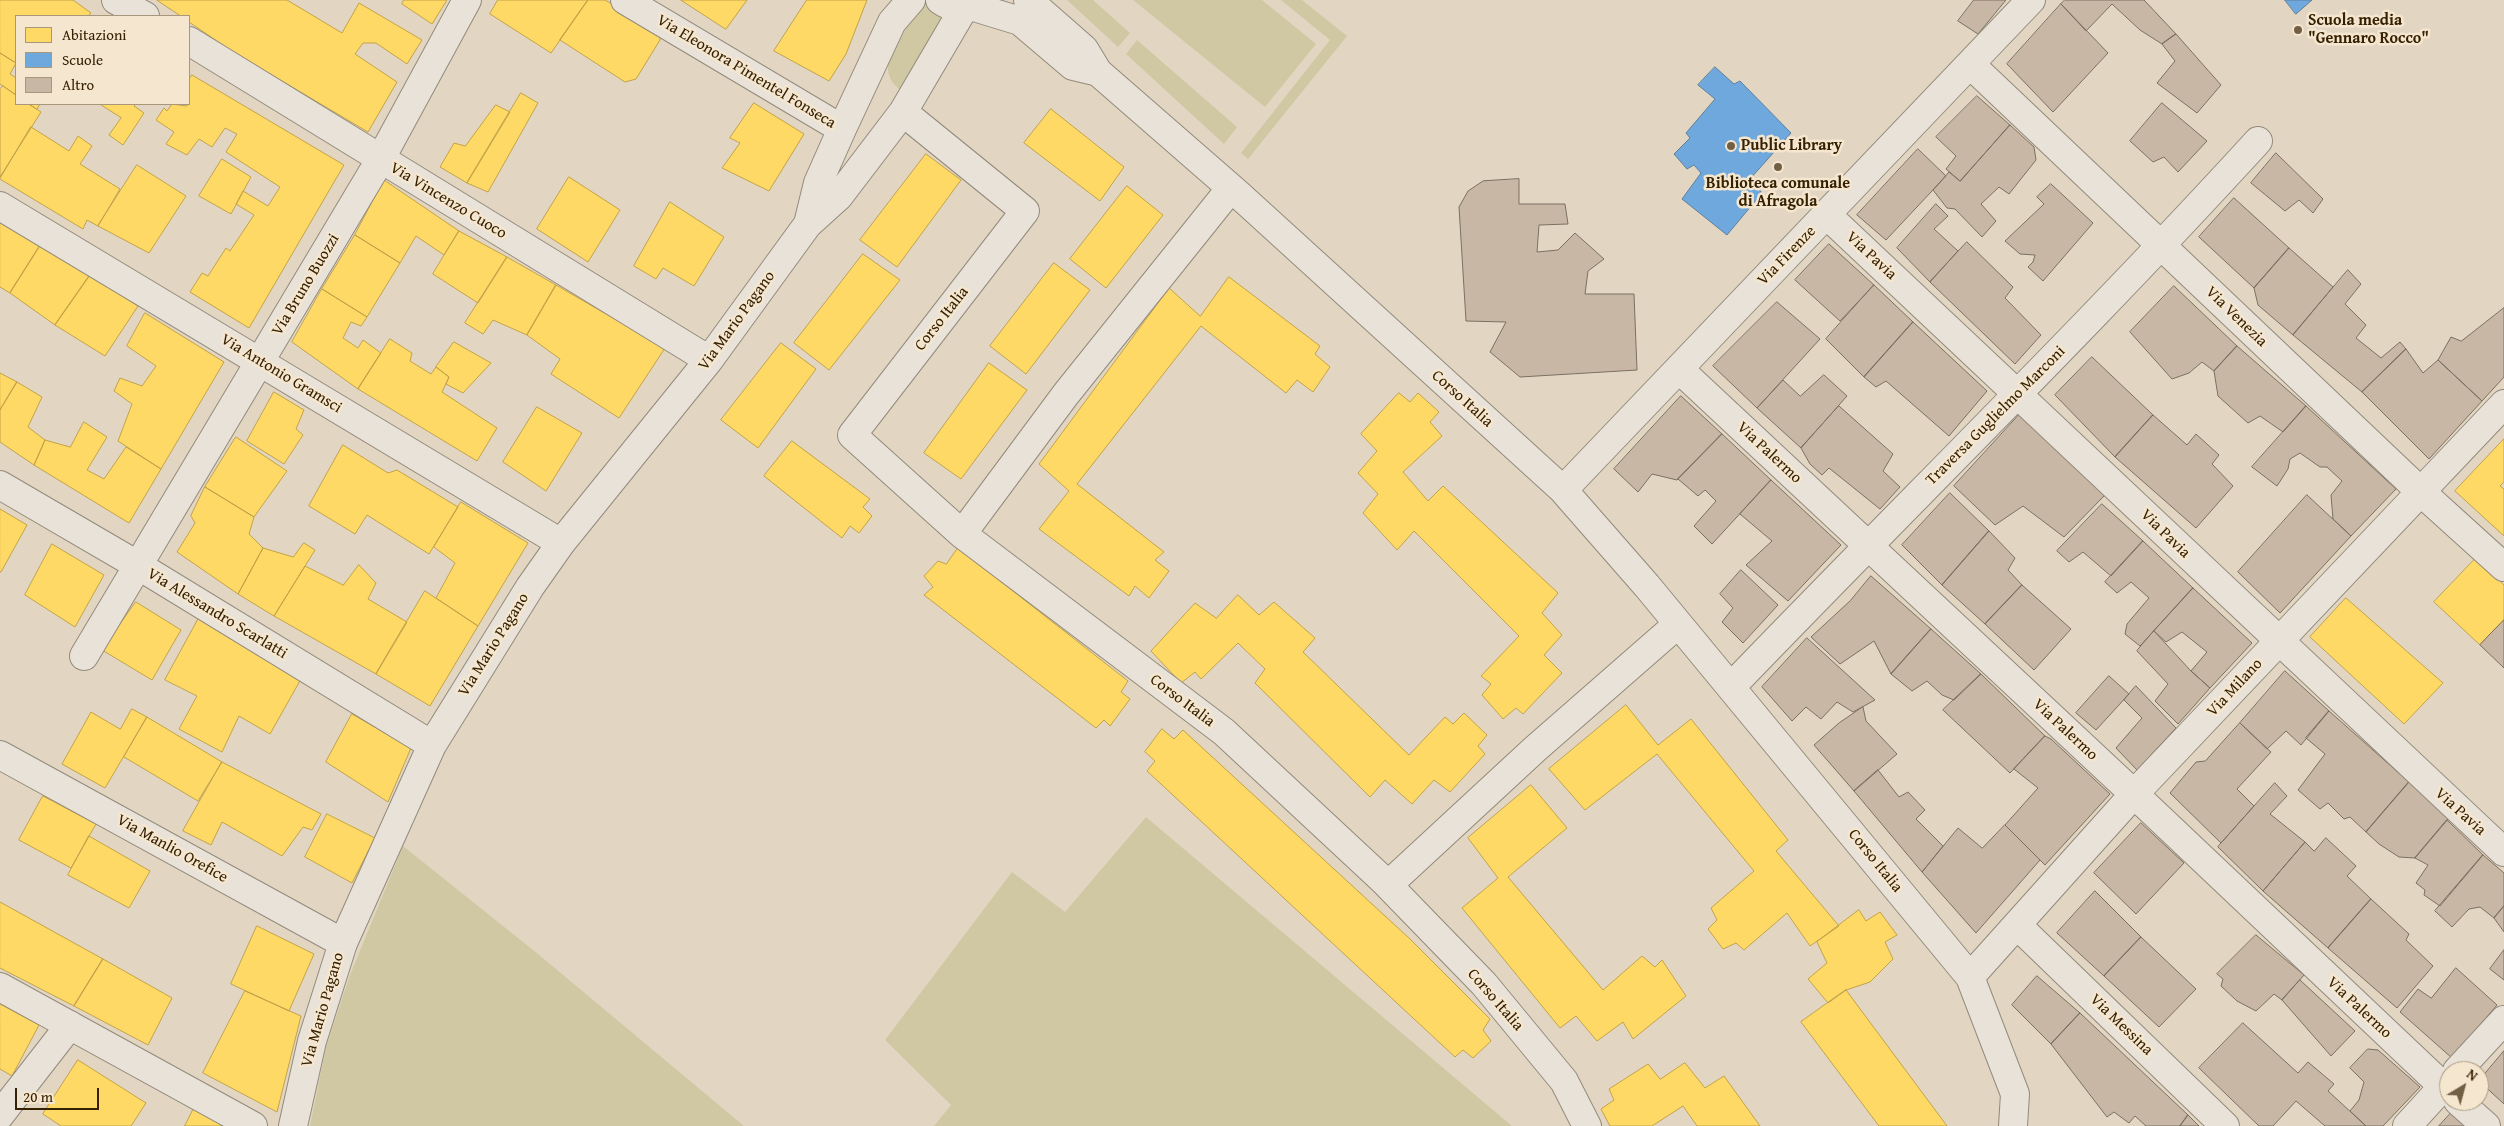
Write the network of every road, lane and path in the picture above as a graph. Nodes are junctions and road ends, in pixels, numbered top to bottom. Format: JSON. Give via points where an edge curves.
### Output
{"nodes":[{"id":1,"x":116,"y":0,"type":"edge"},
{"id":2,"x":467,"y":0,"type":"edge"},
{"id":3,"x":625,"y":0,"type":"edge"},
{"id":4,"x":911,"y":0,"type":"edge"},
{"id":5,"x":1028,"y":0,"type":"edge"},
{"id":6,"x":2031,"y":0,"type":"edge"},
{"id":7,"x":966,"y":4,"type":"edge"},
{"id":8,"x":143,"y":15,"type":"edge"},
{"id":9,"x":190,"y":42,"type":"edge"},
{"id":10,"x":1970,"y":64,"type":"junction"},
{"id":11,"x":1098,"y":72,"type":"junction"},
{"id":12,"x":903,"y":112,"type":"junction"},
{"id":13,"x":842,"y":129,"type":"junction"},
{"id":14,"x":2258,"y":141,"type":"dead end"},
{"id":15,"x":380,"y":160,"type":"junction"},
{"id":16,"x":1231,"y":188,"type":"junction"},
{"id":17,"x":0,"y":206,"type":"edge"},
{"id":18,"x":1827,"y":215,"type":"junction"},
{"id":19,"x":808,"y":224,"type":"junction"},
{"id":20,"x":2162,"y":246,"type":"junction"},
{"id":21,"x":709,"y":360,"type":"junction"},
{"id":22,"x":260,"y":361,"type":"junction"},
{"id":23,"x":1678,"y":369,"type":"junction"},
{"id":24,"x":2018,"y":393,"type":"junction"},
{"id":25,"x":2504,"y":404,"type":"edge"},
{"id":26,"x":0,"y":485,"type":"edge"},
{"id":27,"x":1563,"y":490,"type":"junction"},
{"id":28,"x":2421,"y":492,"type":"junction"},
{"id":29,"x":962,"y":534,"type":"junction"},
{"id":30,"x":561,"y":543,"type":"junction"},
{"id":31,"x":1867,"y":545,"type":"junction"},
{"id":32,"x":139,"y":566,"type":"junction"},
{"id":33,"x":2504,"y":567,"type":"edge"},
{"id":34,"x":1678,"y":624,"type":"junction"},
{"id":35,"x":2279,"y":642,"type":"junction"},
{"id":36,"x":84,"y":656,"type":"dead end"},
{"id":37,"x":1730,"y":688,"type":"junction"},
{"id":38,"x":432,"y":745,"type":"junction"},
{"id":39,"x":0,"y":755,"type":"edge"},
{"id":40,"x":2134,"y":794,"type":"junction"},
{"id":41,"x":2504,"y":852,"type":"edge"},
{"id":42,"x":1388,"y":885,"type":"junction"},
{"id":43,"x":2017,"y":925,"type":"junction"},
{"id":44,"x":343,"y":943,"type":"junction"},
{"id":45,"x":1970,"y":977,"type":"junction"},
{"id":46,"x":0,"y":987,"type":"edge"},
{"id":47,"x":2504,"y":1020,"type":"edge"},
{"id":48,"x":70,"y":1025,"type":"junction"},
{"id":49,"x":2471,"y":1061,"type":"edge"},
{"id":50,"x":2439,"y":1075,"type":"edge"},
{"id":51,"x":2439,"y":1097,"type":"edge"},
{"id":52,"x":2473,"y":1111,"type":"edge"},
{"id":53,"x":0,"y":1115,"type":"edge"},
{"id":54,"x":253,"y":1126,"type":"edge"},
{"id":55,"x":293,"y":1126,"type":"edge"},
{"id":56,"x":1587,"y":1126,"type":"edge"},
{"id":57,"x":2014,"y":1126,"type":"edge"},
{"id":58,"x":2225,"y":1126,"type":"edge"},
{"id":59,"x":2407,"y":1126,"type":"edge"},
{"id":60,"x":2486,"y":1126,"type":"edge"}],
"edges":[{"from":1,"to":8,"type":"street"},
{"from":2,"to":15,"type":"street","name":"Via Bruno Buozzi"},
{"from":3,"to":13,"type":"street","name":"Via Eleonora Pimentel Fonseca"},
{"from":4,"to":13,"type":"street","name":"Via Mario Pagano","via":[[892,22]]},
{"from":5,"to":11,"type":"street","name":"Corso Italia","via":[[1084,49]]},
{"from":6,"to":10,"type":"street","name":"Via Firenze"},
{"from":7,"to":11,"type":"street","name":"Corso Italia","via":[[1020,22],[1073,66]]},
{"from":7,"to":12,"type":"street","name":"Via Mario Pagano"},
{"from":9,"to":15,"type":"street","name":"Via Vincenzo Cuoco"},
{"from":10,"to":18,"type":"street","name":"Via Firenze"},
{"from":10,"to":20,"type":"street","name":"Via Venezia"},
{"from":11,"to":16,"type":"street","name":"Corso Italia"},
{"from":12,"to":19,"type":"street","name":"Via Mario Pagano","via":[[839,196]]},
{"from":12,"to":29,"type":"street","name":"Corso Italia","via":[[1025,211],[852,435]]},
{"from":13,"to":19,"type":"street","name":"Via Mario Pagano","via":[[818,183]]},
{"from":14,"to":20,"type":"street","name":"Traversa Guglielmo Marconi"},
{"from":15,"to":21,"type":"street","name":"Via Vincenzo Cuoco"},
{"from":15,"to":22,"type":"street","name":"Via Bruno Buozzi"},
{"from":16,"to":27,"type":"street","name":"Corso Italia"},
{"from":16,"to":29,"type":"street","via":[[1066,394]]},
{"from":17,"to":22,"type":"street","name":"Via Antonio Gramsci"},
{"from":18,"to":23,"type":"street","name":"Via Firenze"},
{"from":18,"to":24,"type":"street","name":"Via Pavia"},
{"from":19,"to":21,"type":"street","name":"Via Mario Pagano"},
{"from":20,"to":24,"type":"street","name":"Traversa Guglielmo Marconi"},
{"from":20,"to":28,"type":"street","name":"Via Venezia"},
{"from":21,"to":30,"type":"street","name":"Via Mario Pagano"},
{"from":22,"to":30,"type":"street","name":"Via Antonio Gramsci"},
{"from":22,"to":32,"type":"street","name":"Via Bruno Buozzi"},
{"from":23,"to":27,"type":"street","name":"Via Firenze"},
{"from":23,"to":31,"type":"street","name":"Via Palermo"},
{"from":24,"to":31,"type":"street","name":"Traversa Guglielmo Marconi"},
{"from":24,"to":35,"type":"street","name":"Via Pavia"},
{"from":25,"to":28,"type":"street","name":"Via Milano"},
{"from":26,"to":32,"type":"street","name":"Via Alessandro Scarlatti"},
{"from":27,"to":34,"type":"street","name":"Corso Italia"},
{"from":28,"to":33,"type":"street","name":"Via Venezia"},
{"from":28,"to":35,"type":"street","name":"Via Milano"},
{"from":29,"to":42,"type":"street","name":"Corso Italia","via":[[1224,732]]},
{"from":30,"to":38,"type":"street","name":"Via Mario Pagano"},
{"from":31,"to":37,"type":"street","name":"Traversa Guglielmo Marconi"},
{"from":31,"to":40,"type":"street","name":"Via Palermo"},
{"from":32,"to":36,"type":"street","name":"Via Bruno Buozzi"},
{"from":32,"to":38,"type":"street","name":"Via Alessandro Scarlatti"},
{"from":34,"to":37,"type":"street","name":"Corso Italia"},
{"from":34,"to":42,"type":"street","via":[[1535,749]]},
{"from":35,"to":40,"type":"street","name":"Via Milano"},
{"from":35,"to":41,"type":"street","name":"Via Pavia"},
{"from":37,"to":45,"type":"street","name":"Corso Italia"},
{"from":38,"to":44,"type":"street","name":"Via Mario Pagano"},
{"from":39,"to":44,"type":"street","name":"Via Manlio Orefice"},
{"from":40,"to":43,"type":"street","name":"Via Milano"},
{"from":40,"to":50,"type":"street","name":"Via Palermo"},
{"from":42,"to":56,"type":"street","name":"Corso Italia","via":[[1484,984],[1552,1066],[1564,1081]]},
{"from":43,"to":45,"type":"street","name":"Via Milano"},
{"from":43,"to":58,"type":"street","name":"Via Messina"},
{"from":44,"to":55,"type":"street","name":"Via Mario Pagano","via":[[312,1041]]},
{"from":45,"to":57,"type":"street","name":"Corso Italia","via":[[2015,1094]]},
{"from":46,"to":48,"type":"street"},
{"from":47,"to":49,"type":"street"},
{"from":48,"to":53,"type":"street"},
{"from":48,"to":54,"type":"street"},
{"from":51,"to":59,"type":"street"},
{"from":52,"to":60,"type":"street","name":"Via Palermo"}]}
